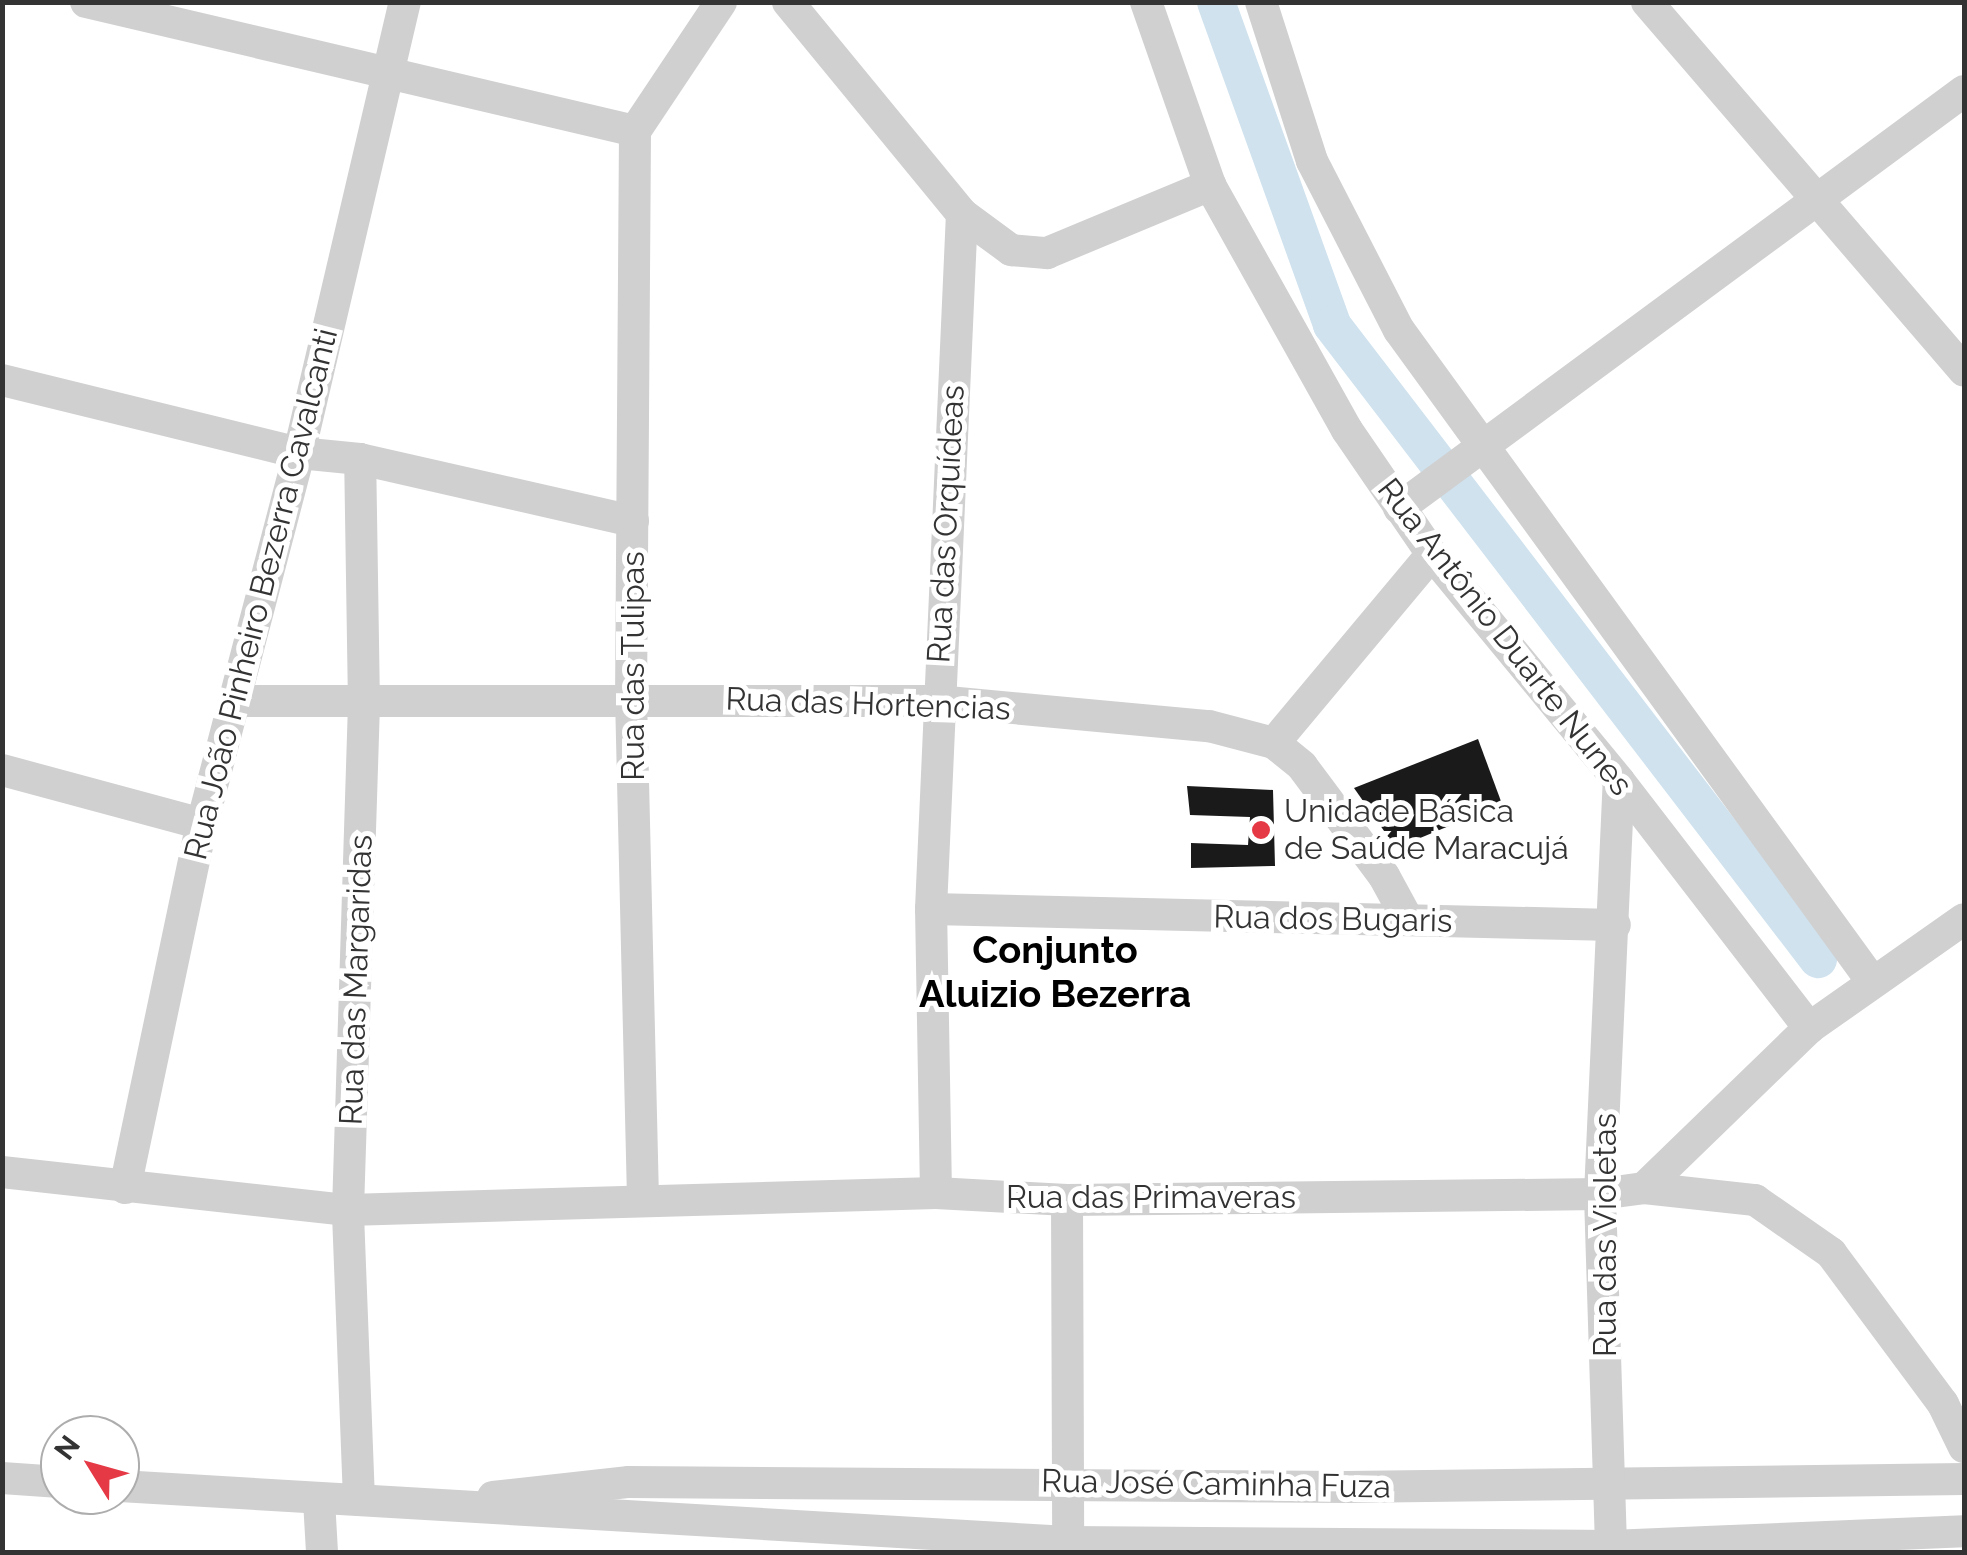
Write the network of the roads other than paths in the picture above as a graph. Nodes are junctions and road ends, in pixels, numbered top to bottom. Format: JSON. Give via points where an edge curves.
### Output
{"nodes":[{"id":1,"x":86,"y":2,"type":"edge"},
{"id":2,"x":406,"y":2,"type":"edge"},
{"id":3,"x":721,"y":2,"type":"edge"},
{"id":4,"x":788,"y":2,"type":"edge"},
{"id":5,"x":1146,"y":2,"type":"edge"},
{"id":6,"x":1261,"y":2,"type":"edge"},
{"id":7,"x":1647,"y":2,"type":"edge"},
{"id":8,"x":387,"y":74,"type":"junction"},
{"id":9,"x":1964,"y":91,"type":"edge"},
{"id":10,"x":635,"y":131,"type":"junction"},
{"id":11,"x":1210,"y":185,"type":"junction"},
{"id":12,"x":1813,"y":199,"type":"junction"},
{"id":13,"x":962,"y":214,"type":"junction"},
{"id":14,"x":1964,"y":370,"type":"edge"},
{"id":15,"x":2,"y":380,"type":"edge"},
{"id":16,"x":1486,"y":449,"type":"junction"},
{"id":17,"x":299,"y":453,"type":"junction"},
{"id":18,"x":360,"y":459,"type":"junction"},
{"id":19,"x":1412,"y":500,"type":"junction"},
{"id":20,"x":632,"y":522,"type":"junction"},
{"id":21,"x":1432,"y":554,"type":"junction"},
{"id":22,"x":631,"y":697,"type":"junction"},
{"id":23,"x":236,"y":701,"type":"junction"},
{"id":24,"x":937,"y":701,"type":"junction"},
{"id":25,"x":364,"y":705,"type":"junction"},
{"id":26,"x":1274,"y":743,"type":"junction"},
{"id":27,"x":2,"y":770,"type":"edge"},
{"id":28,"x":1620,"y":781,"type":"junction"},
{"id":29,"x":202,"y":824,"type":"junction"},
{"id":30,"x":931,"y":909,"type":"junction"},
{"id":31,"x":1964,"y":918,"type":"edge"},
{"id":32,"x":1408,"y":920,"type":"junction"},
{"id":33,"x":1615,"y":925,"type":"junction"},
{"id":34,"x":1872,"y":980,"type":"junction"},
{"id":35,"x":1809,"y":1028,"type":"junction"},
{"id":36,"x":2,"y":1172,"type":"edge"},
{"id":37,"x":125,"y":1188,"type":"junction"},
{"id":38,"x":1644,"y":1188,"type":"junction"},
{"id":39,"x":936,"y":1193,"type":"junction"},
{"id":40,"x":1600,"y":1194,"type":"junction"},
{"id":41,"x":644,"y":1200,"type":"junction"},
{"id":42,"x":1066,"y":1200,"type":"junction"},
{"id":43,"x":348,"y":1210,"type":"junction"},
{"id":44,"x":1954,"y":1397,"type":"edge"},
{"id":45,"x":1964,"y":1448,"type":"edge"},
{"id":46,"x":2,"y":1478,"type":"edge"},
{"id":47,"x":1964,"y":1479,"type":"edge"},
{"id":48,"x":40,"y":1481,"type":"edge"},
{"id":49,"x":1071,"y":1481,"type":"junction"},
{"id":50,"x":1608,"y":1484,"type":"junction"},
{"id":51,"x":140,"y":1487,"type":"edge"},
{"id":52,"x":319,"y":1500,"type":"junction"},
{"id":53,"x":360,"y":1500,"type":"junction"},
{"id":54,"x":469,"y":1502,"type":"junction"},
{"id":55,"x":1964,"y":1530,"type":"edge"},
{"id":56,"x":1068,"y":1542,"type":"junction"},
{"id":57,"x":1611,"y":1546,"type":"junction"},
{"id":58,"x":322,"y":1552,"type":"edge"}],
"edges":[{"from":1,"to":8,"type":"street"},
{"from":2,"to":8,"type":"street","name":"Rua João Pinheiro Bezerra Cavalcanti"},
{"from":3,"to":10,"type":"street"},
{"from":4,"to":13,"type":"street"},
{"from":5,"to":11,"type":"street","name":"Rua Antônio Duarte Nunes"},
{"from":6,"to":16,"type":"street","via":[[1290,102],[1341,226],[1399,330]]},
{"from":7,"to":12,"type":"street"},
{"from":8,"to":10,"type":"street"},
{"from":8,"to":17,"type":"street","name":"Rua João Pinheiro Bezerra Cavalcanti"},
{"from":9,"to":12,"type":"street"},
{"from":10,"to":20,"type":"street","name":"Rua das Tulipas"},
{"from":11,"to":13,"type":"street","via":[[1036,255],[997,244]]},
{"from":11,"to":19,"type":"street","name":"Rua Antônio Duarte Nunes","via":[[1293,342]]},
{"from":12,"to":14,"type":"street"},
{"from":12,"to":16,"type":"street"},
{"from":13,"to":24,"type":"street","name":"Rua das Orquídeas"},
{"from":15,"to":17,"type":"street"},
{"from":16,"to":19,"type":"street"},
{"from":16,"to":34,"type":"street"},
{"from":17,"to":18,"type":"street"},
{"from":17,"to":23,"type":"street","name":"Rua João Pinheiro Bezerra Cavalcanti"},
{"from":18,"to":20,"type":"street"},
{"from":18,"to":25,"type":"street","name":"Rua das Margaridas"},
{"from":19,"to":21,"type":"street","name":"Rua Antônio Duarte Nunes"},
{"from":20,"to":22,"type":"street","name":"Rua das Tulipas"},
{"from":21,"to":26,"type":"street"},
{"from":21,"to":28,"type":"street","name":"Rua Antônio Duarte Nunes"},
{"from":22,"to":24,"type":"street","name":"Rua das Hortencias"},
{"from":22,"to":25,"type":"street","name":"Rua das Hortencias"},
{"from":22,"to":41,"type":"street","name":"Rua das Tulipas"},
{"from":23,"to":25,"type":"street","name":"Rua das Hortencias"},
{"from":23,"to":29,"type":"street","name":"Rua João Pinheiro Bezerra Cavalcanti"},
{"from":24,"to":26,"type":"street","name":"Rua das Hortencias","via":[[1209,726]]},
{"from":24,"to":30,"type":"street","name":"Rua das Orquídeas"},
{"from":25,"to":43,"type":"street","name":"Rua das Margaridas"},
{"from":26,"to":32,"type":"street","via":[[1342,814]]},
{"from":27,"to":29,"type":"street"},
{"from":28,"to":33,"type":"street","name":"Rua das Violetas"},
{"from":28,"to":35,"type":"street","name":"Rua Antônio Duarte Nunes"},
{"from":29,"to":37,"type":"street","name":"Rua João Pinheiro Bezerra Cavalcanti"},
{"from":30,"to":32,"type":"street","name":"Rua dos Bugaris"},
{"from":30,"to":39,"type":"street","name":"Rua das Orquídeas"},
{"from":31,"to":34,"type":"street"},
{"from":32,"to":33,"type":"street","name":"Rua dos Bugaris"},
{"from":33,"to":40,"type":"street","name":"Rua das Violetas"},
{"from":34,"to":35,"type":"street"},
{"from":35,"to":38,"type":"street"},
{"from":36,"to":37,"type":"street","name":"Rua das Primaveras"},
{"from":37,"to":43,"type":"street","name":"Rua das Primaveras"},
{"from":38,"to":40,"type":"street","name":"Rua das Primaveras"},
{"from":38,"to":44,"type":"street","name":"Rua das Primaveras","via":[[1755,1200],[1805,1229]]},
{"from":39,"to":41,"type":"street","name":"Rua das Primaveras"},
{"from":39,"to":42,"type":"street","name":"Rua das Primaveras"},
{"from":40,"to":42,"type":"street","name":"Rua das Primaveras"},
{"from":40,"to":50,"type":"street","name":"Rua das Violetas"},
{"from":41,"to":43,"type":"street","name":"Rua das Primaveras"},
{"from":42,"to":49,"type":"street"},
{"from":43,"to":53,"type":"street","name":"Rua das Margaridas"},
{"from":44,"to":45,"type":"street","name":"Rua das Primaveras"},
{"from":46,"to":48,"type":"street"},
{"from":47,"to":50,"type":"street","name":"Rua José Caminha Fuza"},
{"from":49,"to":50,"type":"street","name":"Rua José Caminha Fuza"},
{"from":49,"to":54,"type":"street","name":"Rua José Caminha Fuza","via":[[590,1483]]},
{"from":49,"to":56,"type":"street"},
{"from":50,"to":57,"type":"street","name":"Rua das Violetas"},
{"from":51,"to":52,"type":"street","name":"Rua José Caminha Fuza"},
{"from":52,"to":53,"type":"street","name":"Rua José Caminha Fuza"},
{"from":52,"to":58,"type":"street"},
{"from":53,"to":54,"type":"street","name":"Rua José Caminha Fuza"},
{"from":54,"to":56,"type":"street","name":"Rua José Caminha Fuza","via":[[554,1514]]},
{"from":55,"to":57,"type":"street","name":"Rua José Caminha Fuza"},
{"from":56,"to":57,"type":"street","name":"Rua José Caminha Fuza"}]}
